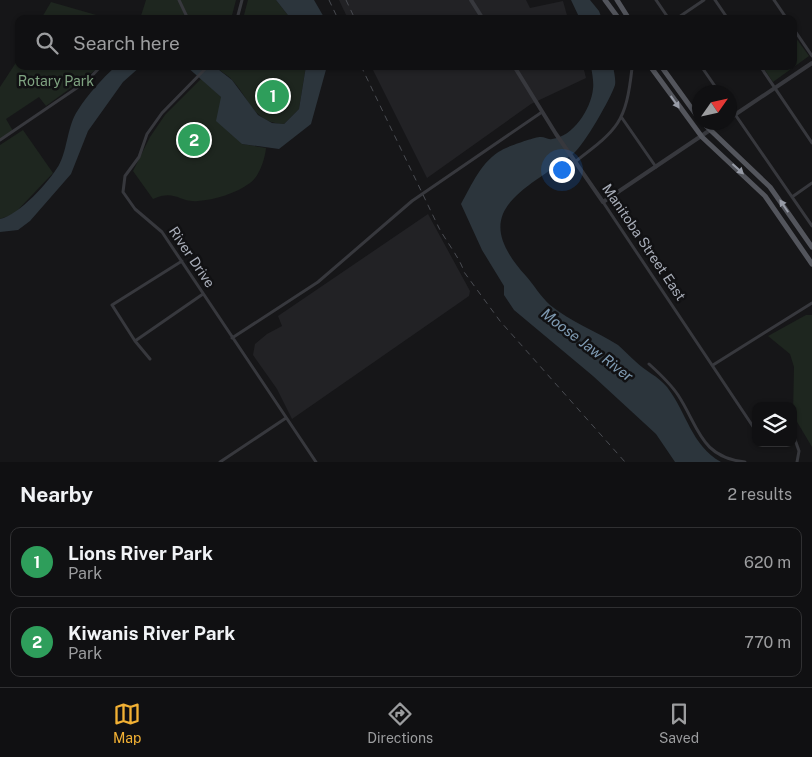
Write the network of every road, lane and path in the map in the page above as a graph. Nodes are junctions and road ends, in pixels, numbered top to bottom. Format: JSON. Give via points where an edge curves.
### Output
{"nodes":[{"id":1,"x":179,"y":0,"type":"edge"},
{"id":2,"x":242,"y":0,"type":"edge"},
{"id":3,"x":471,"y":0,"type":"edge"},
{"id":4,"x":605,"y":0,"type":"edge"},
{"id":5,"x":617,"y":0,"type":"edge"},
{"id":6,"x":656,"y":0,"type":"edge"},
{"id":7,"x":704,"y":0,"type":"edge"},
{"id":8,"x":715,"y":0,"type":"edge"},
{"id":9,"x":774,"y":0,"type":"edge"},
{"id":10,"x":186,"y":15,"type":"edge"},
{"id":11,"x":238,"y":15,"type":"edge"},
{"id":12,"x":480,"y":15,"type":"edge"},
{"id":13,"x":615,"y":15,"type":"edge"},
{"id":14,"x":626,"y":15,"type":"edge"},
{"id":15,"x":666,"y":15,"type":"edge"},
{"id":16,"x":682,"y":15,"type":"edge"},
{"id":17,"x":725,"y":15,"type":"edge"},
{"id":18,"x":784,"y":15,"type":"edge"},
{"id":19,"x":797,"y":34,"type":"edge"},
{"id":20,"x":812,"y":56,"type":"edge"},
{"id":21,"x":812,"y":63,"type":"edge"},
{"id":22,"x":97,"y":70,"type":"edge"},
{"id":23,"x":204,"y":70,"type":"edge"},
{"id":24,"x":516,"y":70,"type":"edge"},
{"id":25,"x":632,"y":70,"type":"edge"},
{"id":26,"x":653,"y":70,"type":"edge"},
{"id":27,"x":664,"y":70,"type":"edge"},
{"id":28,"x":704,"y":70,"type":"edge"},
{"id":29,"x":763,"y":70,"type":"edge"},
{"id":30,"x":714,"y":85,"type":"edge"},
{"id":31,"x":774,"y":88,"type":"junction"},
{"id":32,"x":692,"y":109,"type":"edge"},
{"id":33,"x":542,"y":112,"type":"junction"},
{"id":34,"x":737,"y":112,"type":"edge"},
{"id":35,"x":622,"y":118,"type":"junction"},
{"id":36,"x":737,"y":118,"type":"edge"},
{"id":37,"x":710,"y":131,"type":"joint"},
{"id":38,"x":702,"y":136,"type":"junction"},
{"id":39,"x":0,"y":140,"type":"edge"},
{"id":40,"x":812,"y":143,"type":"edge"},
{"id":41,"x":574,"y":160,"type":"junction"},
{"id":42,"x":656,"y":167,"type":"junction"},
{"id":43,"x":812,"y":183,"type":"edge"},
{"id":44,"x":792,"y":197,"type":"junction"},
{"id":45,"x":603,"y":202,"type":"junction"},
{"id":46,"x":812,"y":226,"type":"edge"},
{"id":47,"x":812,"y":247,"type":"edge"},
{"id":48,"x":182,"y":261,"type":"junction"},
{"id":49,"x":812,"y":264,"type":"edge"},
{"id":50,"x":203,"y":294,"type":"junction"},
{"id":51,"x":812,"y":303,"type":"edge"},
{"id":52,"x":231,"y":336,"type":"junction"},
{"id":53,"x":135,"y":341,"type":"junction"},
{"id":54,"x":150,"y":359,"type":"dead end"},
{"id":55,"x":649,"y":364,"type":"dead end"},
{"id":56,"x":714,"y":365,"type":"junction"},
{"id":57,"x":286,"y":418,"type":"junction"},
{"id":58,"x":752,"y":425,"type":"edge"},
{"id":59,"x":797,"y":445,"type":"edge"},
{"id":60,"x":220,"y":462,"type":"edge"},
{"id":61,"x":316,"y":462,"type":"edge"},
{"id":62,"x":745,"y":462,"type":"edge"},
{"id":63,"x":796,"y":462,"type":"edge"}],
"edges":[{"from":1,"to":10,"type":"street"},
{"from":2,"to":11,"type":"street"},
{"from":3,"to":12,"type":"street"},
{"from":4,"to":13,"type":"main road"},
{"from":5,"to":14,"type":"main road"},
{"from":6,"to":15,"type":"street"},
{"from":7,"to":16,"type":"street"},
{"from":8,"to":17,"type":"street"},
{"from":9,"to":18,"type":"street"},
{"from":19,"to":20,"type":"street"},
{"from":21,"to":31,"type":"street"},
{"from":22,"to":39,"type":"street","via":[[87,81]]},
{"from":23,"to":48,"type":"street","name":"River Drive","via":[[162,113],[147,134],[123,184],[128,202],[162,232]]},
{"from":24,"to":33,"type":"street","name":"Manitoba Street East"},
{"from":25,"to":35,"type":"street"},
{"from":26,"to":38,"type":"main road","one_way":true},
{"from":27,"to":32,"type":"main road"},
{"from":28,"to":30,"type":"street"},
{"from":29,"to":31,"type":"street"},
{"from":31,"to":34,"type":"street"},
{"from":31,"to":40,"type":"street"},
{"from":33,"to":41,"type":"street","name":"Manitoba Street East"},
{"from":33,"to":52,"type":"street","via":[[412,201],[318,282]]},
{"from":35,"to":41,"type":"street","via":[[605,138]]},
{"from":35,"to":42,"type":"street"},
{"from":36,"to":44,"type":"street"},
{"from":37,"to":38,"type":"street"},
{"from":47,"to":37,"type":"main road","one_way":true,"via":[[770,187]]},
{"from":38,"to":42,"type":"street"},
{"from":38,"to":49,"type":"main road","one_way":true,"via":[[765,196]]},
{"from":41,"to":45,"type":"street","name":"Manitoba Street East"},
{"from":42,"to":45,"type":"street"},
{"from":43,"to":44,"type":"street"},
{"from":44,"to":46,"type":"street"},
{"from":45,"to":56,"type":"street","name":"Manitoba Street East"},
{"from":48,"to":50,"type":"street","name":"River Drive"},
{"from":48,"to":53,"type":"street","via":[[112,305]]},
{"from":50,"to":52,"type":"street","name":"River Drive"},
{"from":50,"to":53,"type":"street"},
{"from":51,"to":56,"type":"street"},
{"from":52,"to":57,"type":"street","name":"River Drive"},
{"from":53,"to":54,"type":"street"},
{"from":55,"to":62,"type":"street","via":[[678,394],[708,447],[726,458]]},
{"from":56,"to":58,"type":"street","name":"Manitoba Street East"},
{"from":57,"to":60,"type":"street"},
{"from":57,"to":61,"type":"street","name":"River Drive"},
{"from":59,"to":63,"type":"street"}]}
